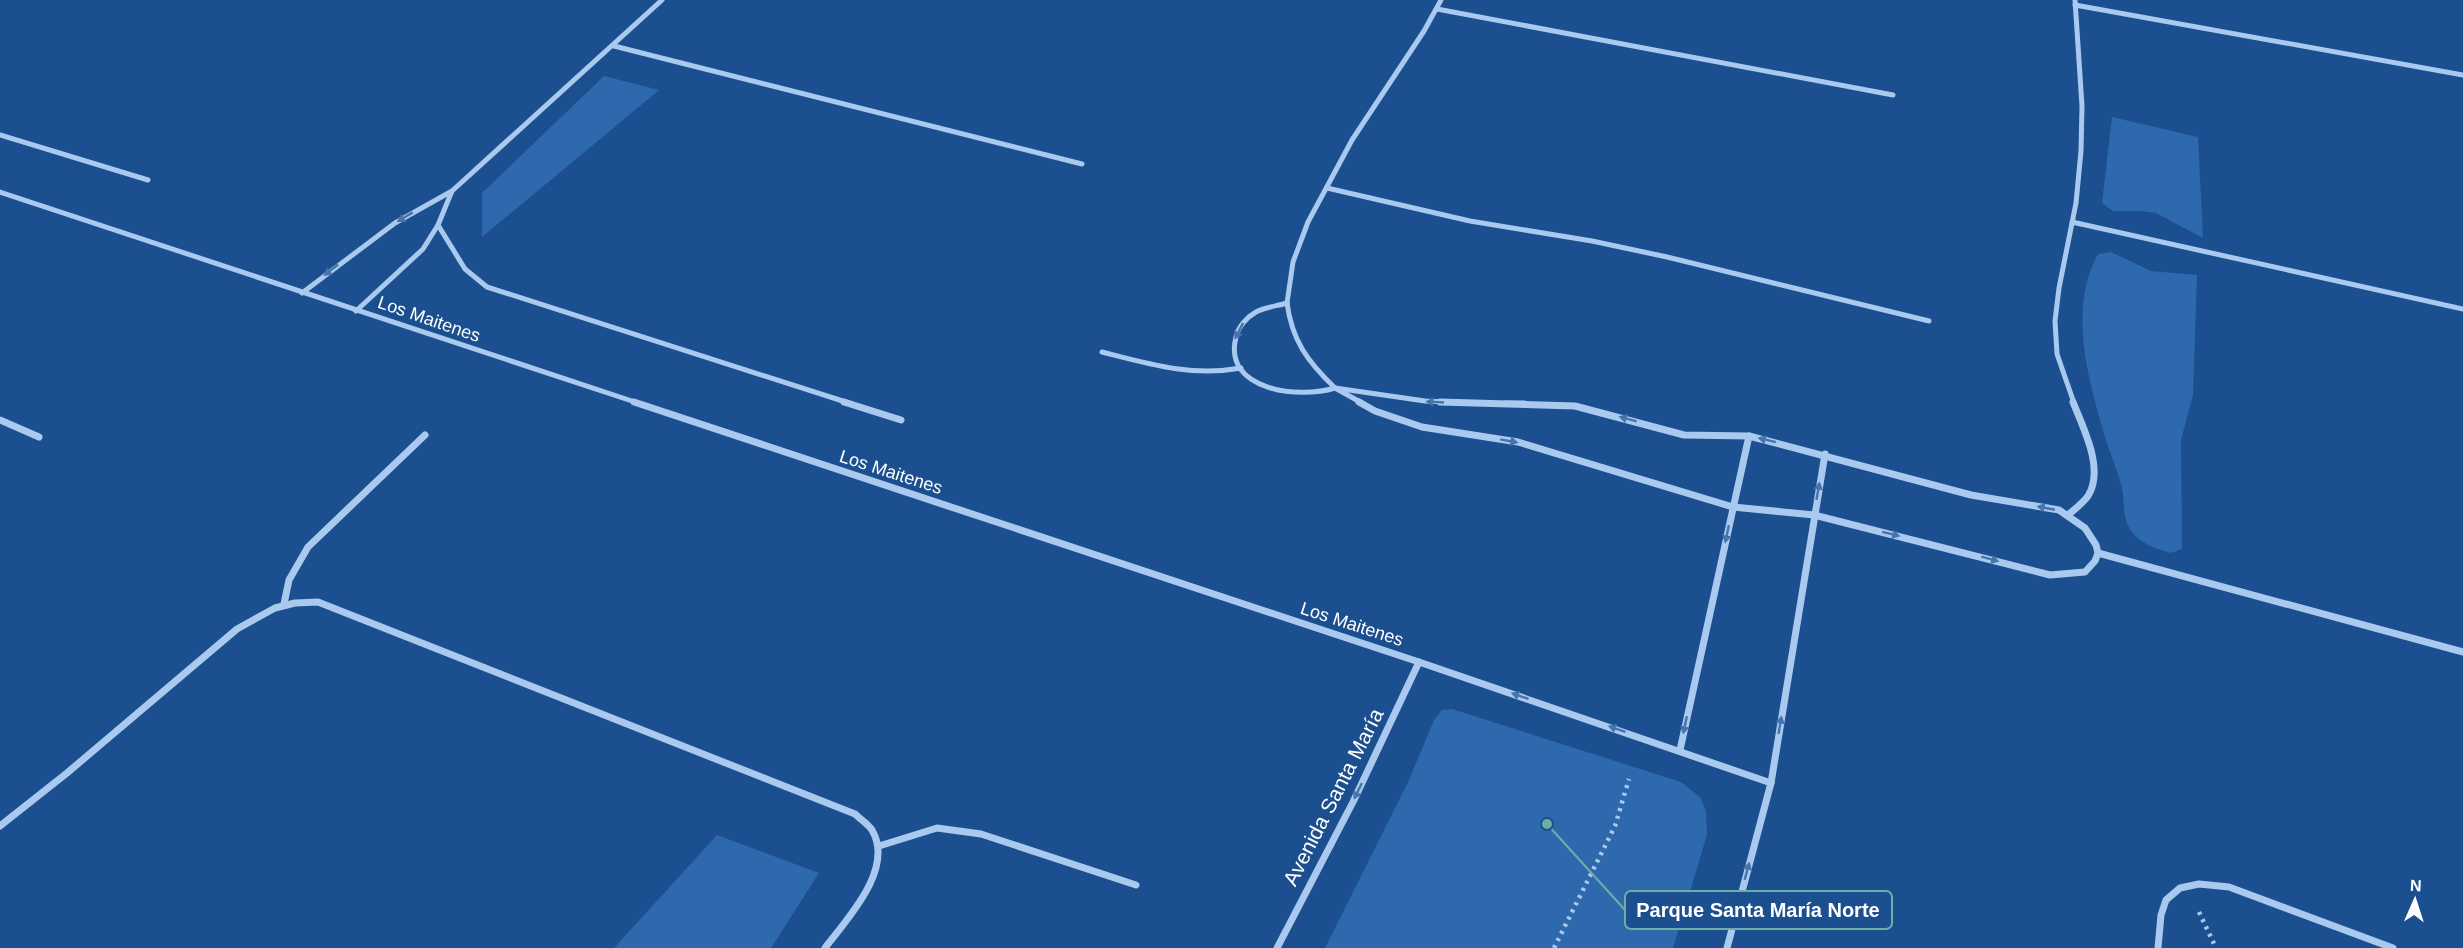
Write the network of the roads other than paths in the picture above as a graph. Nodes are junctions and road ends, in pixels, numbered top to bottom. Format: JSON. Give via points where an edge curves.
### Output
{"nodes":[{"id":1,"x":662,"y":0,"type":"edge"},
{"id":2,"x":1441,"y":0,"type":"edge"},
{"id":3,"x":2076,"y":2,"type":"edge"},
{"id":4,"x":1437,"y":9,"type":"junction"},
{"id":5,"x":614,"y":46,"type":"junction"},
{"id":6,"x":2463,"y":75,"type":"edge"},
{"id":7,"x":1893,"y":95,"type":"dead end"},
{"id":8,"x":0,"y":135,"type":"edge"},
{"id":9,"x":1082,"y":164,"type":"dead end"},
{"id":10,"x":148,"y":180,"type":"dead end"},
{"id":11,"x":1327,"y":188,"type":"junction"},
{"id":12,"x":453,"y":191,"type":"junction"},
{"id":13,"x":0,"y":192,"type":"edge"},
{"id":14,"x":2072,"y":222,"type":"junction"},
{"id":15,"x":438,"y":225,"type":"junction"},
{"id":16,"x":302,"y":293,"type":"junction"},
{"id":17,"x":1287,"y":303,"type":"junction"},
{"id":18,"x":2463,"y":309,"type":"edge"},
{"id":19,"x":356,"y":311,"type":"junction"},
{"id":20,"x":1929,"y":321,"type":"dead end"},
{"id":21,"x":1102,"y":352,"type":"dead end"},
{"id":22,"x":1241,"y":368,"type":"junction"},
{"id":23,"x":1335,"y":388,"type":"junction"},
{"id":24,"x":0,"y":420,"type":"edge"},
{"id":25,"x":902,"y":420,"type":"dead end"},
{"id":26,"x":425,"y":435,"type":"dead end"},
{"id":27,"x":1749,"y":436,"type":"junction"},
{"id":28,"x":39,"y":437,"type":"dead end"},
{"id":29,"x":1825,"y":454,"type":"junction"},
{"id":30,"x":1733,"y":507,"type":"junction"},
{"id":31,"x":1814,"y":515,"type":"junction"},
{"id":32,"x":2068,"y":515,"type":"junction"},
{"id":33,"x":2098,"y":553,"type":"junction"},
{"id":34,"x":284,"y":604,"type":"junction"},
{"id":35,"x":2463,"y":652,"type":"edge"},
{"id":36,"x":1419,"y":662,"type":"junction"},
{"id":37,"x":1680,"y":750,"type":"junction"},
{"id":38,"x":1771,"y":783,"type":"junction"},
{"id":39,"x":0,"y":826,"type":"edge"},
{"id":40,"x":879,"y":846,"type":"junction"},
{"id":41,"x":1136,"y":885,"type":"dead end"},
{"id":42,"x":825,"y":948,"type":"edge"},
{"id":43,"x":1276,"y":948,"type":"edge"},
{"id":44,"x":1727,"y":948,"type":"edge"},
{"id":45,"x":2158,"y":948,"type":"edge"},
{"id":46,"x":2393,"y":948,"type":"edge"}],
"edges":[{"from":1,"to":5,"type":"street"},
{"from":2,"to":4,"type":"street"},
{"from":3,"to":6,"type":"street"},
{"from":3,"to":14,"type":"street","via":[[2082,141]]},
{"from":4,"to":7,"type":"street"},
{"from":4,"to":11,"type":"street","via":[[1352,140]]},
{"from":5,"to":9,"type":"street"},
{"from":5,"to":12,"type":"street"},
{"from":8,"to":10,"type":"street"},
{"from":11,"to":17,"type":"street","via":[[1293,262]]},
{"from":11,"to":20,"type":"street","via":[[1470,221],[1656,255]]},
{"from":12,"to":15,"type":"street"},
{"from":12,"to":16,"type":"street","one_way":true,"via":[[396,223]]},
{"from":13,"to":16,"type":"street","name":"Los Maitenes"},
{"from":14,"to":18,"type":"street"},
{"from":14,"to":32,"type":"street","via":[[2059,284],[2055,336],[2062,375],[2095,462],[2095,476],[2090,493]]},
{"from":15,"to":19,"type":"street","via":[[423,249]]},
{"from":15,"to":25,"type":"street","via":[[465,269],[487,287]]},
{"from":16,"to":19,"type":"street","name":"Los Maitenes"},
{"from":17,"to":22,"type":"street","one_way":true,"via":[[1256,312],[1237,332],[1235,356]]},
{"from":17,"to":23,"type":"street","via":[[1290,325],[1300,347],[1313,367]]},
{"from":19,"to":36,"type":"street","name":"Los Maitenes"},
{"from":21,"to":22,"type":"street","via":[[1193,374]]},
{"from":22,"to":23,"type":"street","via":[[1251,379],[1282,392],[1319,393]]},
{"from":27,"to":23,"type":"street","one_way":true,"via":[[1684,435],[1575,406],[1425,401]]},
{"from":23,"to":30,"type":"street","one_way":true,"via":[[1375,411],[1422,428],[1518,442]]},
{"from":24,"to":28,"type":"street"},
{"from":26,"to":34,"type":"street","via":[[308,547],[289,580]]},
{"from":29,"to":27,"type":"street","one_way":true},
{"from":27,"to":30,"type":"street"},
{"from":31,"to":29,"type":"street","one_way":true},
{"from":32,"to":29,"type":"street","one_way":true,"via":[[2045,507],[1971,495]]},
{"from":30,"to":31,"type":"street"},
{"from":30,"to":37,"type":"street","one_way":true},
{"from":31,"to":33,"type":"street","one_way":true,"via":[[2050,575],[2085,572]]},
{"from":38,"to":31,"type":"street","one_way":true},
{"from":32,"to":33,"type":"street","via":[[2092,536]]},
{"from":33,"to":35,"type":"street"},
{"from":34,"to":39,"type":"street","via":[[237,629]]},
{"from":34,"to":40,"type":"street","via":[[318,602],[336,608],[855,814],[866,821]]},
{"from":37,"to":36,"type":"street","name":"Los Maitenes","one_way":true},
{"from":36,"to":43,"type":"street","name":"Avenida Santa María","one_way":true,"via":[[1353,802]]},
{"from":37,"to":38,"type":"street","name":"Los Maitenes"},
{"from":44,"to":38,"type":"street","one_way":true},
{"from":40,"to":41,"type":"street","via":[[937,828],[956,829]]},
{"from":40,"to":42,"type":"street","via":[[872,881]]},
{"from":45,"to":46,"type":"street","via":[[2162,909],[2171,895],[2186,885],[2206,883],[2229,887]]}]}
